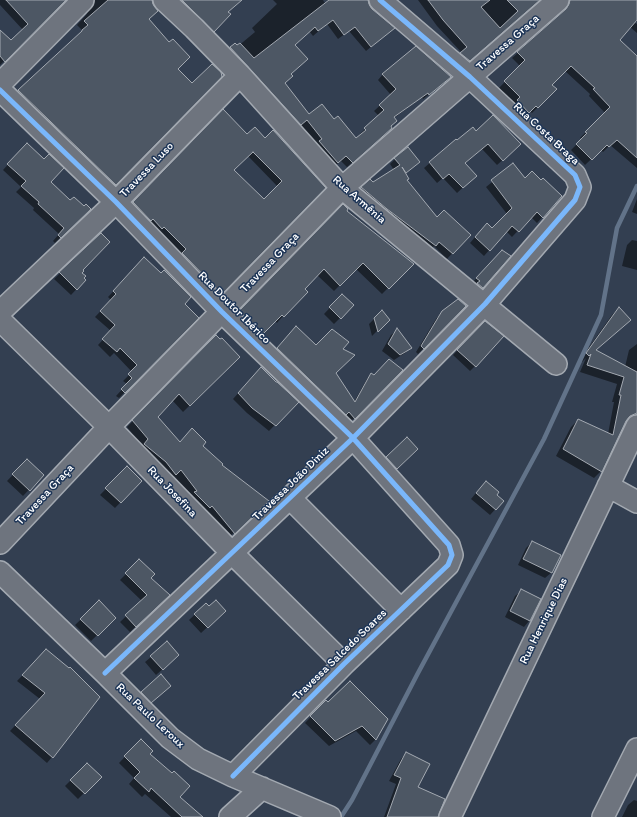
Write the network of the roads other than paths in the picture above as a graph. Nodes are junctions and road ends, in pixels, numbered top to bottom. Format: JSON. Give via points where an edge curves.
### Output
{"nodes":[{"id":1,"x":82,"y":0,"type":"edge"},
{"id":2,"x":164,"y":0,"type":"edge"},
{"id":3,"x":380,"y":0,"type":"edge"},
{"id":4,"x":558,"y":0,"type":"edge"},
{"id":5,"x":240,"y":75,"type":"junction"},
{"id":6,"x":470,"y":77,"type":"junction"},
{"id":7,"x":0,"y":84,"type":"edge"},
{"id":8,"x":0,"y":90,"type":"edge"},
{"id":9,"x":342,"y":188,"type":"junction"},
{"id":10,"x":116,"y":202,"type":"junction"},
{"id":11,"x":485,"y":304,"type":"junction"},
{"id":12,"x":0,"y":312,"type":"edge"},
{"id":13,"x":222,"y":312,"type":"junction"},
{"id":14,"x":0,"y":320,"type":"edge"},
{"id":15,"x":556,"y":364,"type":"dead end"},
{"id":16,"x":637,"y":426,"type":"edge"},
{"id":17,"x":109,"y":427,"type":"junction"},
{"id":18,"x":353,"y":438,"type":"junction"},
{"id":19,"x":608,"y":486,"type":"junction"},
{"id":20,"x":290,"y":498,"type":"junction"},
{"id":21,"x":637,"y":502,"type":"edge"},
{"id":22,"x":0,"y":543,"type":"edge"},
{"id":23,"x":449,"y":545,"type":"joint"},
{"id":24,"x":233,"y":554,"type":"junction"},
{"id":25,"x":0,"y":572,"type":"edge"},
{"id":26,"x":401,"y":610,"type":"junction"},
{"id":27,"x":344,"y":664,"type":"junction"},
{"id":28,"x":105,"y":673,"type":"junction"},
{"id":29,"x":637,"y":749,"type":"edge"},
{"id":30,"x":233,"y":776,"type":"junction"},
{"id":31,"x":262,"y":788,"type":"junction"},
{"id":32,"x":327,"y":816,"type":"edge"},
{"id":33,"x":230,"y":817,"type":"edge"},
{"id":34,"x":450,"y":817,"type":"edge"},
{"id":35,"x":603,"y":817,"type":"edge"}],
"edges":[{"from":1,"to":7,"type":"street"},
{"from":2,"to":5,"type":"street","name":"Rua Armênia"},
{"from":3,"to":6,"type":"street","name":"Rua Costa Braga"},
{"from":4,"to":6,"type":"street","name":"Travessa Graça"},
{"from":5,"to":9,"type":"street","name":"Rua Armênia"},
{"from":5,"to":10,"type":"street","name":"Travessa Luso"},
{"from":6,"to":9,"type":"street","name":"Travessa Graça"},
{"from":6,"to":11,"type":"street","name":"Rua Costa Braga","via":[[575,175],[580,187],[575,200]]},
{"from":8,"to":10,"type":"street","name":"Rua Doutor Ibérico"},
{"from":9,"to":11,"type":"street","name":"Rua Armênia"},
{"from":9,"to":13,"type":"street","name":"Travessa Graça"},
{"from":10,"to":12,"type":"street","name":"Travessa Luso"},
{"from":10,"to":13,"type":"street","name":"Rua Doutor Ibérico"},
{"from":11,"to":15,"type":"street","name":"Rua Armênia"},
{"from":11,"to":18,"type":"street","name":"Travessa João Diniz"},
{"from":13,"to":17,"type":"street","name":"Travessa Graça"},
{"from":13,"to":18,"type":"street","name":"Rua Doutor Ibérico"},
{"from":14,"to":17,"type":"street","name":"Rua Josefina"},
{"from":16,"to":19,"type":"street","name":"Rua Henrique Dias"},
{"from":17,"to":22,"type":"street","name":"Travessa Graça"},
{"from":17,"to":24,"type":"street","name":"Rua Josefina"},
{"from":18,"to":20,"type":"street","name":"Travessa João Diniz"},
{"from":18,"to":23,"type":"street","name":"Rua Doutor Ibérico"},
{"from":19,"to":21,"type":"street"},
{"from":19,"to":34,"type":"street","name":"Rua Henrique Dias"},
{"from":20,"to":24,"type":"street","name":"Travessa João Diniz"},
{"from":20,"to":26,"type":"street","name":"Travessa Salcedo Soares"},
{"from":23,"to":26,"type":"street","name":"Travessa Salcedo Soares","via":[[452,555],[448,565]]},
{"from":24,"to":27,"type":"street","name":"Rua Josefina"},
{"from":24,"to":28,"type":"street","name":"Travessa João Diniz"},
{"from":25,"to":28,"type":"street","name":"Rua Paulo Leroux"},
{"from":26,"to":27,"type":"street","name":"Travessa Salcedo Soares"},
{"from":27,"to":30,"type":"street","name":"Travessa Salcedo Soares"},
{"from":28,"to":30,"type":"street","name":"Rua Paulo Leroux","via":[[170,738],[198,759]]},
{"from":29,"to":35,"type":"street"},
{"from":30,"to":31,"type":"street","name":"Rua Paulo Leroux"},
{"from":31,"to":32,"type":"street","name":"Rua Paulo Leroux"},
{"from":31,"to":33,"type":"street"}]}
